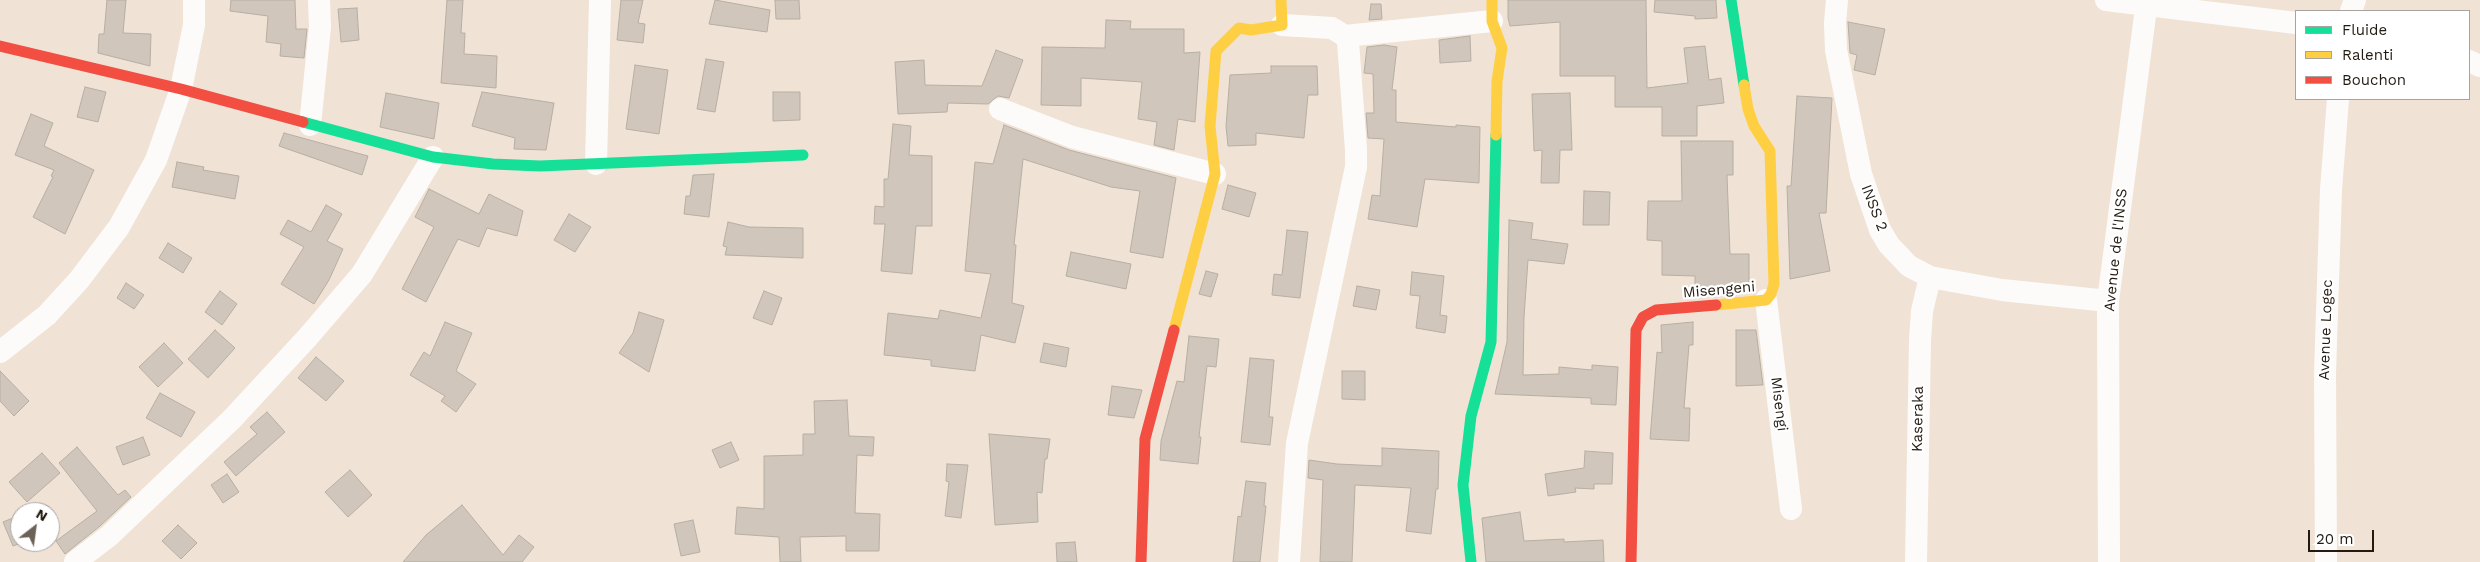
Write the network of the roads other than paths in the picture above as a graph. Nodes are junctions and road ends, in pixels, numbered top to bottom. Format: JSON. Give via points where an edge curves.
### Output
{"nodes":[{"id":1,"x":194,"y":0,"type":"edge"},
{"id":2,"x":319,"y":0,"type":"edge"},
{"id":3,"x":600,"y":0,"type":"edge"},
{"id":4,"x":1281,"y":0,"type":"edge"},
{"id":5,"x":1732,"y":0,"type":"edge"},
{"id":6,"x":1838,"y":0,"type":"edge"},
{"id":7,"x":2106,"y":0,"type":"edge"},
{"id":8,"x":2147,"y":2,"type":"edge"},
{"id":9,"x":1492,"y":10,"type":"edge"},
{"id":10,"x":2295,"y":23,"type":"edge"},
{"id":11,"x":1282,"y":25,"type":"junction"},
{"id":12,"x":1345,"y":36,"type":"junction"},
{"id":13,"x":0,"y":46,"type":"edge"},
{"id":14,"x":181,"y":89,"type":"junction"},
{"id":15,"x":2338,"y":100,"type":"edge"},
{"id":16,"x":1000,"y":109,"type":"dead end"},
{"id":17,"x":310,"y":125,"type":"junction"},
{"id":18,"x":803,"y":155,"type":"dead end"},
{"id":19,"x":433,"y":157,"type":"junction"},
{"id":20,"x":596,"y":164,"type":"junction"},
{"id":21,"x":1215,"y":174,"type":"junction"},
{"id":22,"x":1930,"y":277,"type":"junction"},
{"id":23,"x":1766,"y":300,"type":"junction"},
{"id":24,"x":2108,"y":301,"type":"junction"},
{"id":25,"x":0,"y":352,"type":"edge"},
{"id":26,"x":1791,"y":509,"type":"dead end"},
{"id":27,"x":75,"y":562,"type":"edge"},
{"id":28,"x":1141,"y":562,"type":"edge"},
{"id":29,"x":1289,"y":562,"type":"edge"},
{"id":30,"x":1471,"y":562,"type":"edge"},
{"id":31,"x":1631,"y":562,"type":"edge"},
{"id":32,"x":1916,"y":562,"type":"edge"},
{"id":33,"x":2109,"y":562,"type":"edge"},
{"id":34,"x":2326,"y":562,"type":"edge"}],
"edges":[{"from":1,"to":14,"type":"street","via":[[194,25]]},
{"from":2,"to":17,"type":"street","via":[[320,27]]},
{"from":3,"to":20,"type":"street"},
{"from":4,"to":11,"type":"street"},
{"from":5,"to":23,"type":"street","name":"Misengeni","via":[[1748,109],[1754,126],[1770,151],[1774,284]]},
{"from":6,"to":22,"type":"street","name":"INSS 2","via":[[1836,50],[1861,174],[1880,230],[1889,245],[1909,266]]},
{"from":7,"to":8,"type":"street"},
{"from":8,"to":10,"type":"street"},
{"from":8,"to":24,"type":"street","name":"Avenue de l'INSS"},
{"from":9,"to":12,"type":"street"},
{"from":9,"to":30,"type":"street","via":[[1502,48],[1497,81],[1491,342],[1471,416],[1463,485]]},
{"from":11,"to":12,"type":"street","via":[[1332,28]]},
{"from":11,"to":21,"type":"street","via":[[1251,30],[1239,28],[1216,51],[1210,126]]},
{"from":12,"to":29,"type":"street","via":[[1356,166],[1297,443]]},
{"from":13,"to":14,"type":"street"},
{"from":14,"to":17,"type":"street"},
{"from":14,"to":25,"type":"street","via":[[156,160],[119,227],[47,315]]},
{"from":15,"to":34,"type":"street","name":"Avenue Logec","via":[[2330,190],[2325,363]]},
{"from":16,"to":21,"type":"street","via":[[1072,137]]},
{"from":17,"to":19,"type":"street"},
{"from":18,"to":20,"type":"street"},
{"from":19,"to":20,"type":"street","via":[[493,164]]},
{"from":19,"to":27,"type":"street","via":[[362,274],[319,324],[232,418],[109,536]]},
{"from":21,"to":28,"type":"street","via":[[1145,439]]},
{"from":22,"to":24,"type":"street","name":"INSS 2","via":[[2002,290]]},
{"from":22,"to":32,"type":"street","name":"Kaseraka","via":[[1922,311],[1920,340]]},
{"from":23,"to":26,"type":"street","name":"Misengi"},
{"from":23,"to":31,"type":"street","name":"Misengeni","via":[[1656,310],[1644,317],[1636,330]]},
{"from":24,"to":33,"type":"street","name":"Avenue de l'INSS"}]}
